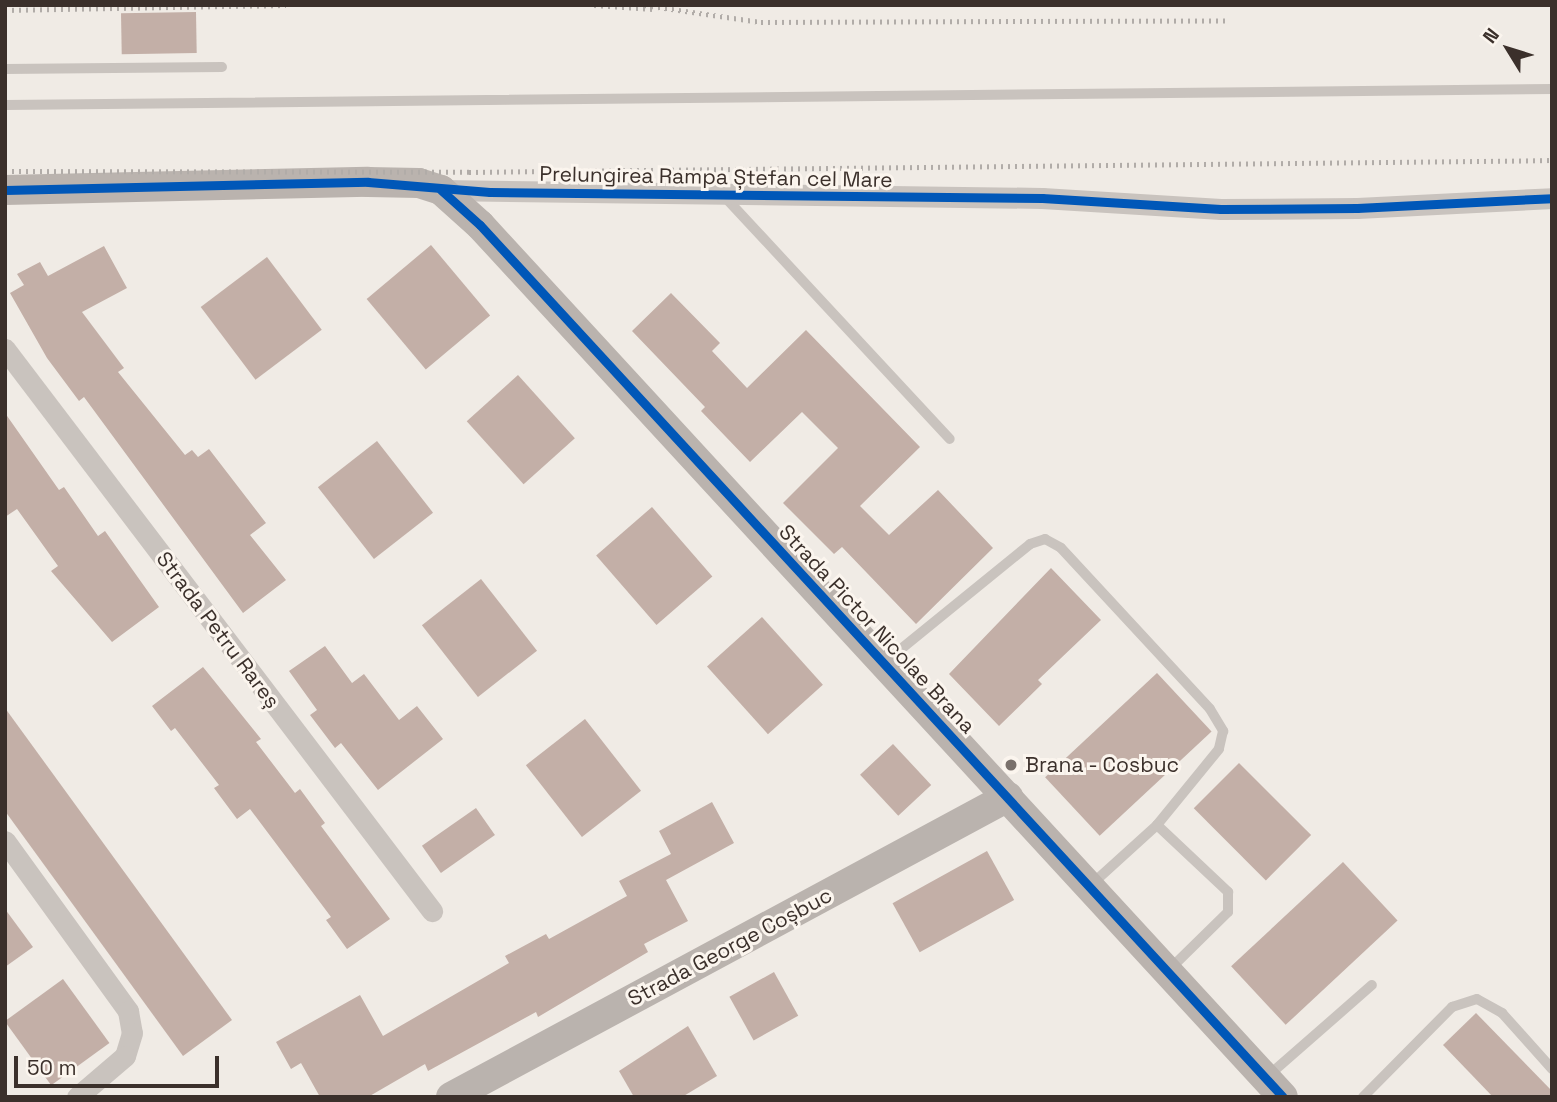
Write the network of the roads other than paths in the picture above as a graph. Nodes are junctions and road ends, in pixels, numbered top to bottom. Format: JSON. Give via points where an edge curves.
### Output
{"nodes":[{"id":1,"x":222,"y":67,"type":"dead end"},
{"id":2,"x":5,"y":69,"type":"edge"},
{"id":3,"x":1552,"y":89,"type":"edge"},
{"id":4,"x":5,"y":105,"type":"edge"},
{"id":5,"x":5,"y":190,"type":"edge"},
{"id":6,"x":441,"y":190,"type":"junction"},
{"id":7,"x":723,"y":195,"type":"junction"},
{"id":8,"x":1552,"y":198,"type":"edge"},
{"id":9,"x":5,"y":349,"type":"edge"},
{"id":10,"x":950,"y":439,"type":"dead end"},
{"id":11,"x":885,"y":662,"type":"junction"},
{"id":12,"x":1008,"y":797,"type":"junction"},
{"id":13,"x":1157,"y":825,"type":"junction"},
{"id":14,"x":5,"y":841,"type":"edge"},
{"id":15,"x":1090,"y":886,"type":"junction"},
{"id":16,"x":432,"y":911,"type":"dead end"},
{"id":17,"x":1168,"y":971,"type":"junction"},
{"id":18,"x":1372,"y":985,"type":"dead end"},
{"id":19,"x":1552,"y":1069,"type":"edge"},
{"id":20,"x":1274,"y":1087,"type":"edge"},
{"id":21,"x":77,"y":1097,"type":"edge"},
{"id":22,"x":451,"y":1097,"type":"edge"},
{"id":23,"x":1363,"y":1097,"type":"edge"}],
"edges":[{"from":1,"to":2,"type":"lane"},
{"from":3,"to":4,"type":"lane"},
{"from":5,"to":6,"type":"street","name":"Prelungirea Rampa Ștefan cel Mare","via":[[368,182],[419,183]]},
{"from":6,"to":7,"type":"street","name":"Prelungirea Rampa Ștefan cel Mare"},
{"from":6,"to":11,"type":"street","name":"Strada Pictor Nicolae Brana","via":[[480,225]]},
{"from":7,"to":8,"type":"street","name":"Prelungirea Rampa Ștefan cel Mare","via":[[1042,198],[1220,209]]},
{"from":7,"to":10,"type":"lane"},
{"from":9,"to":16,"type":"street","name":"Strada Petru Rareș"},
{"from":11,"to":12,"type":"street","name":"Strada Pictor Nicolae Brana"},
{"from":11,"to":13,"type":"lane","via":[[1030,544],[1045,539],[1053,543],[1210,709],[1223,731],[1219,749]]},
{"from":12,"to":15,"type":"street","name":"Strada Pictor Nicolae Brana"},
{"from":12,"to":22,"type":"street","name":"Strada George Coșbuc"},
{"from":13,"to":15,"type":"lane"},
{"from":13,"to":17,"type":"lane","via":[[1228,892],[1230,902],[1228,912]]},
{"from":14,"to":21,"type":"street","via":[[128,1011],[132,1033],[125,1056]]},
{"from":15,"to":17,"type":"street","name":"Strada Pictor Nicolae Brana"},
{"from":17,"to":20,"type":"street","name":"Strada Pictor Nicolae Brana"},
{"from":18,"to":20,"type":"lane"},
{"from":19,"to":23,"type":"lane","via":[[1502,1013],[1477,999],[1452,1007]]}]}
